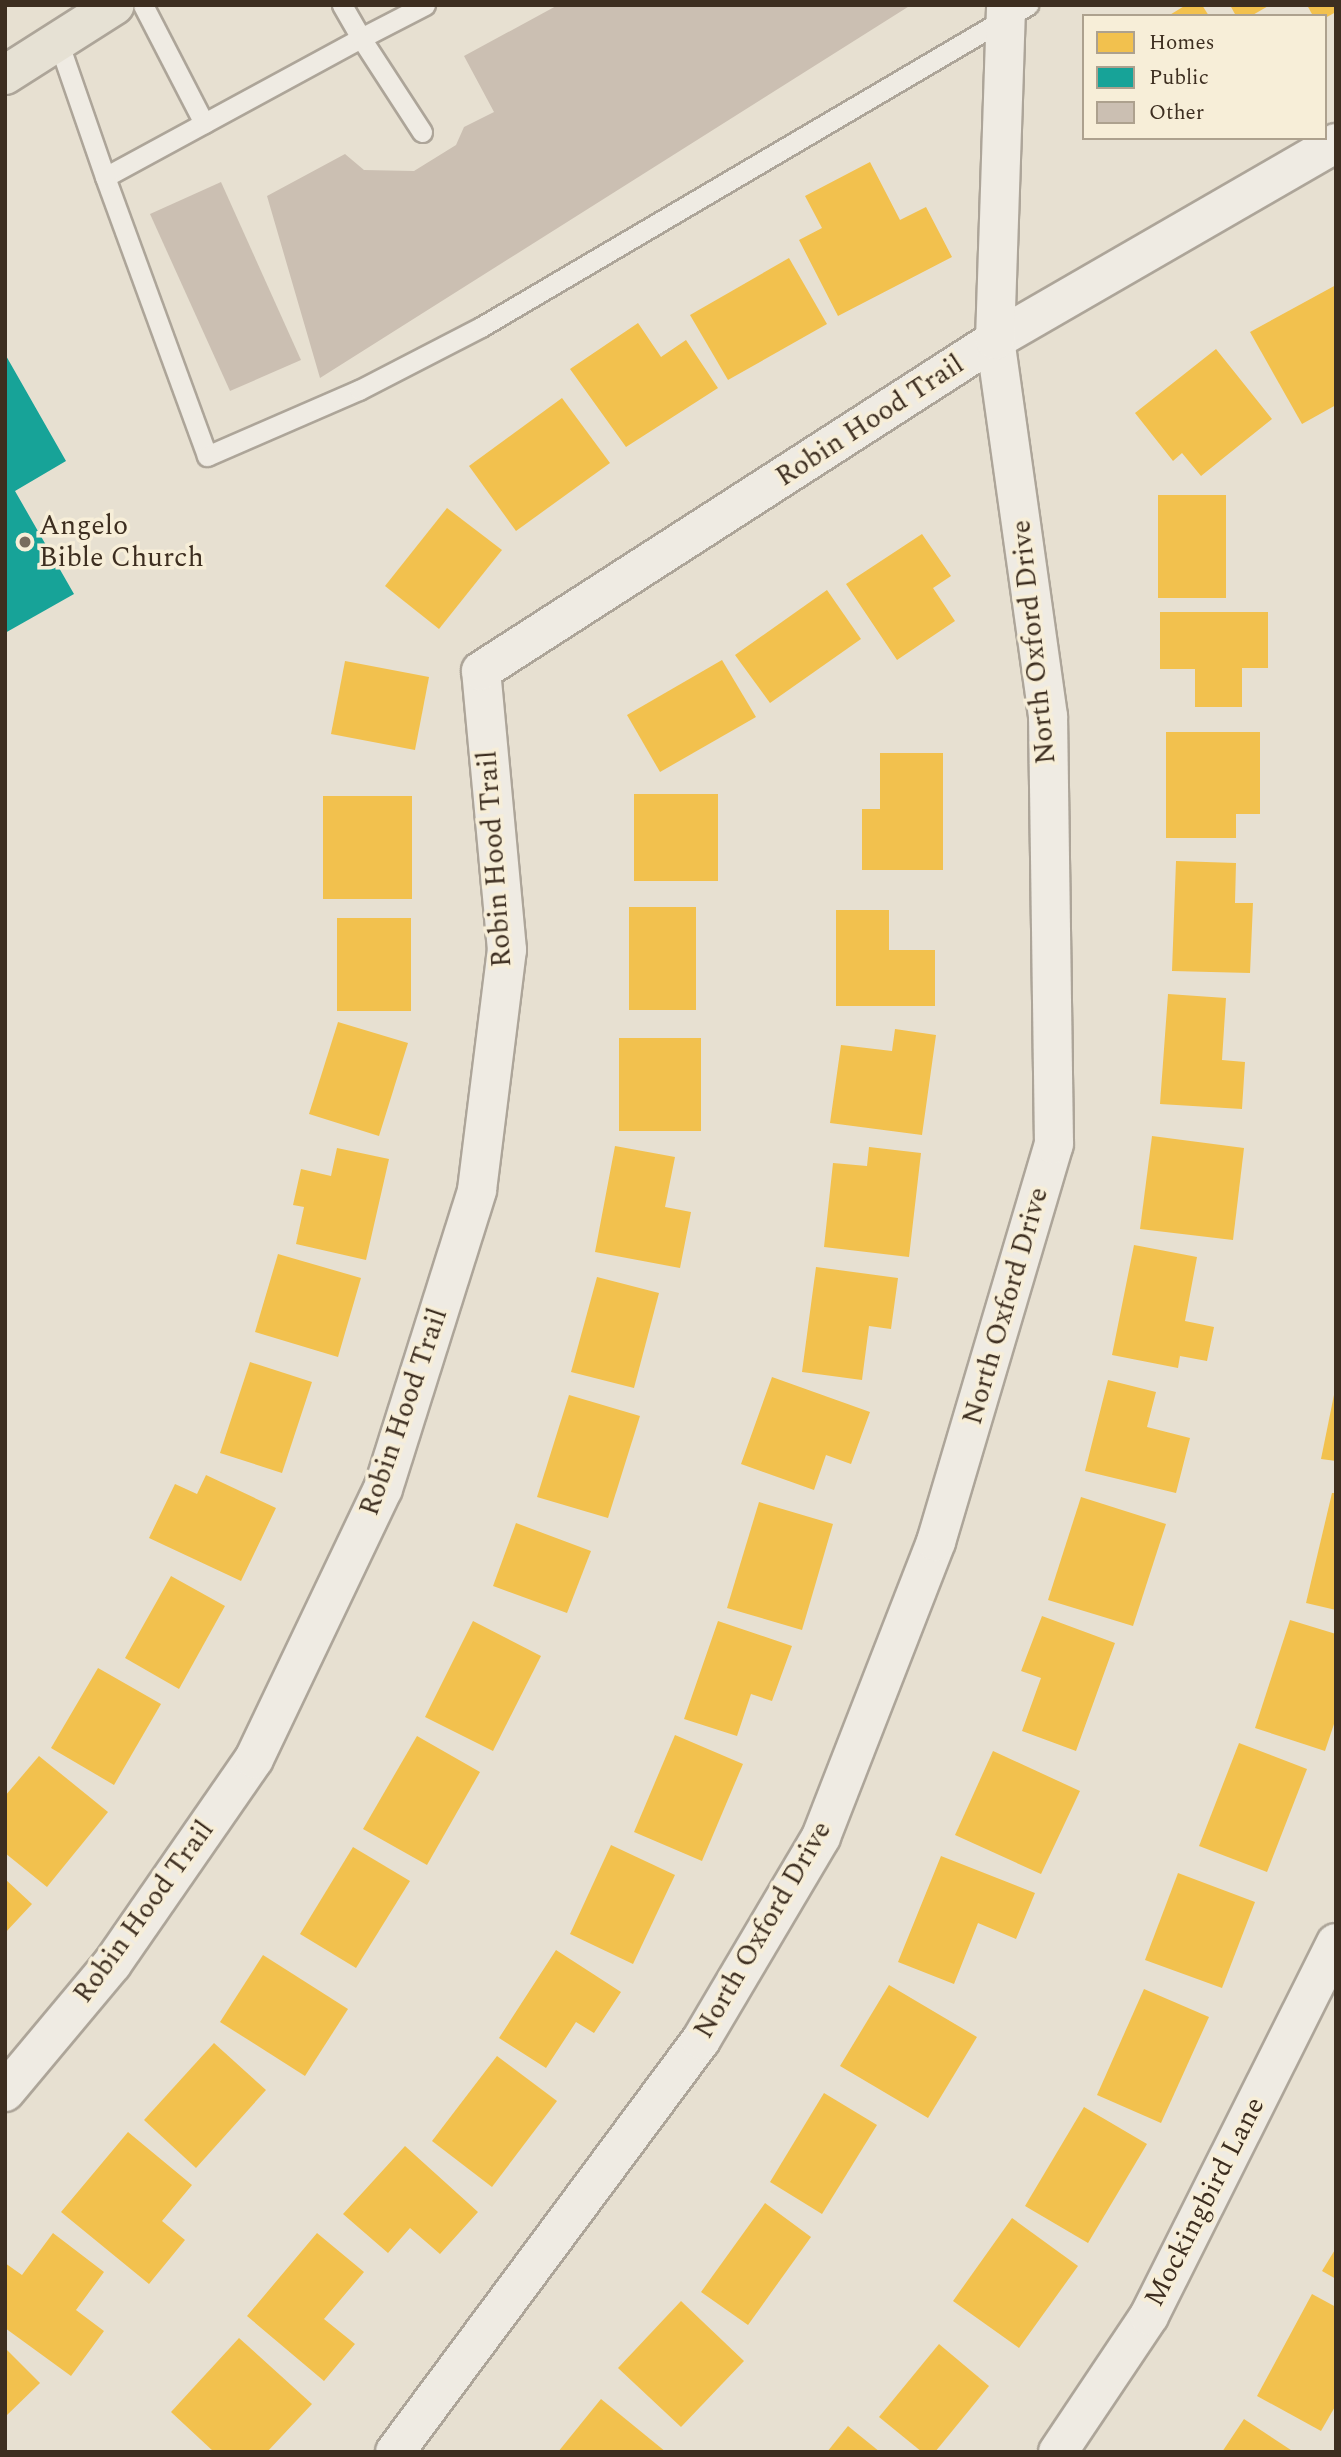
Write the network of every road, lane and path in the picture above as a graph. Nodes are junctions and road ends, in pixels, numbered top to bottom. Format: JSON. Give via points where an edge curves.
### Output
{"nodes":[{"id":1,"x":115,"y":5,"type":"edge"},
{"id":2,"x":142,"y":5,"type":"edge"},
{"id":3,"x":342,"y":5,"type":"edge"},
{"id":4,"x":425,"y":5,"type":"edge"},
{"id":5,"x":1013,"y":10,"type":"edge"},
{"id":6,"x":361,"y":38,"type":"junction"},
{"id":7,"x":58,"y":41,"type":"junction"},
{"id":8,"x":5,"y":75,"type":"edge"},
{"id":9,"x":204,"y":123,"type":"junction"},
{"id":10,"x":422,"y":132,"type":"dead end"},
{"id":11,"x":1336,"y":143,"type":"edge"},
{"id":12,"x":105,"y":177,"type":"junction"},
{"id":13,"x":995,"y":340,"type":"junction"},
{"id":14,"x":1336,"y":1943,"type":"edge"},
{"id":15,"x":5,"y":2092,"type":"edge"},
{"id":16,"x":395,"y":2452,"type":"edge"},
{"id":17,"x":1058,"y":2452,"type":"edge"}],
"edges":[{"from":1,"to":7,"type":"main road"},
{"from":2,"to":9,"type":"lane"},
{"from":3,"to":6,"type":"lane"},
{"from":4,"to":6,"type":"lane"},
{"from":5,"to":12,"type":"lane","via":[[481,327],[359,390],[207,456]]},
{"from":5,"to":13,"type":"street","name":"North Oxford Drive"},
{"from":6,"to":9,"type":"lane"},
{"from":6,"to":10,"type":"lane"},
{"from":7,"to":8,"type":"main road"},
{"from":7,"to":12,"type":"lane"},
{"from":9,"to":12,"type":"lane"},
{"from":11,"to":13,"type":"street","name":"Robin Hood Trail"},
{"from":13,"to":15,"type":"street","name":"Robin Hood Trail","via":[[481,671],[507,950],[477,1190],[383,1489],[254,1759],[112,1964]]},
{"from":13,"to":16,"type":"street","name":"North Oxford Drive","via":[[1048,716],[1054,1144],[936,1542],[821,1837],[701,2040]]},
{"from":14,"to":17,"type":"street","name":"Mockingbird Lane","via":[[1149,2316]]}]}
